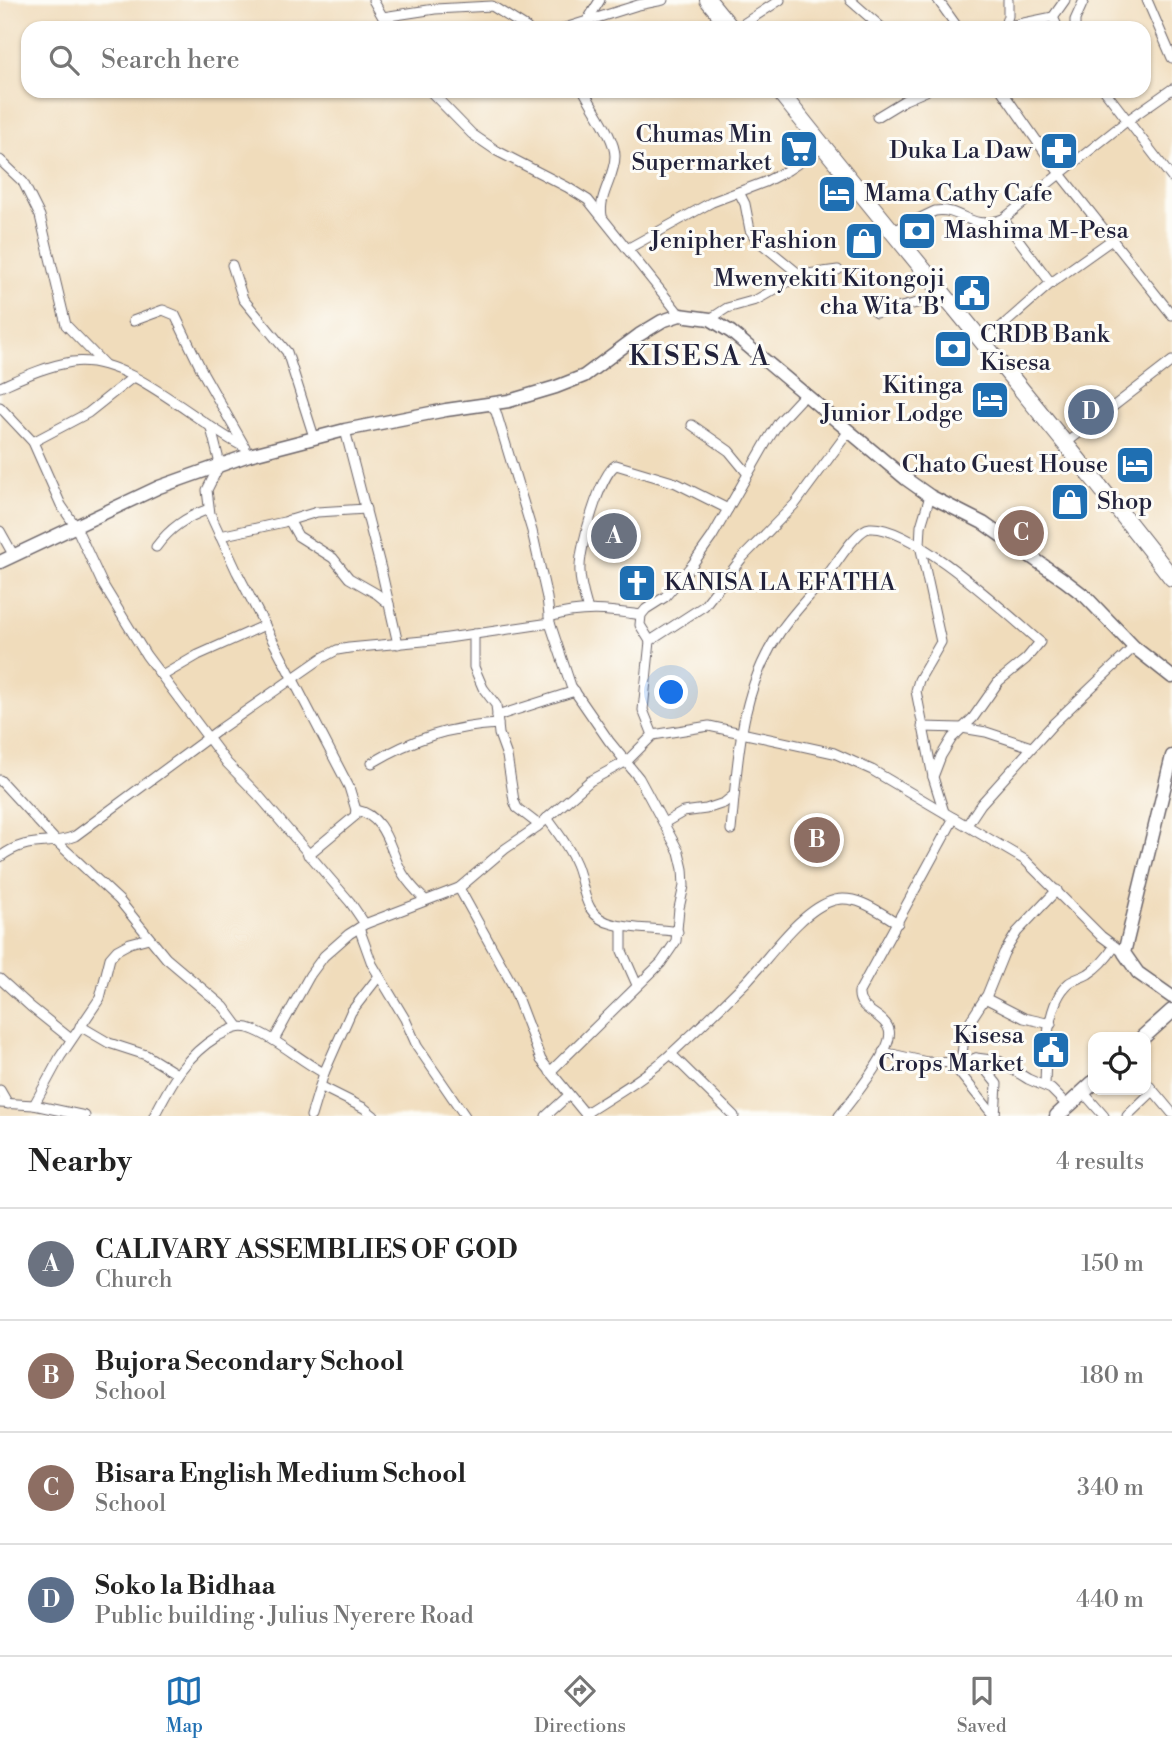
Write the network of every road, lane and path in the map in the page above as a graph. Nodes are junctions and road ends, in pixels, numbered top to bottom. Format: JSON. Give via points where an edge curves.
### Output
{"nodes":[{"id":1,"x":373,"y":0,"type":"edge"},
{"id":2,"x":600,"y":0,"type":"edge"},
{"id":3,"x":663,"y":0,"type":"edge"},
{"id":4,"x":780,"y":0,"type":"edge"},
{"id":5,"x":850,"y":0,"type":"edge"},
{"id":6,"x":938,"y":0,"type":"edge"},
{"id":7,"x":1008,"y":0,"type":"edge"},
{"id":8,"x":1065,"y":0,"type":"edge"},
{"id":9,"x":1084,"y":0,"type":"edge"},
{"id":10,"x":1147,"y":0,"type":"edge"},
{"id":11,"x":705,"y":1,"type":"edge"},
{"id":12,"x":490,"y":3,"type":"edge"},
{"id":13,"x":383,"y":17,"type":"junction"},
{"id":14,"x":1053,"y":18,"type":"junction"},
{"id":15,"x":385,"y":21,"type":"edge"},
{"id":16,"x":517,"y":21,"type":"edge"},
{"id":17,"x":587,"y":21,"type":"joint"},
{"id":18,"x":724,"y":21,"type":"edge"},
{"id":19,"x":748,"y":21,"type":"edge"},
{"id":20,"x":874,"y":21,"type":"edge"},
{"id":21,"x":953,"y":21,"type":"edge"},
{"id":22,"x":1005,"y":21,"type":"edge"},
{"id":23,"x":1036,"y":21,"type":"edge"},
{"id":24,"x":1054,"y":21,"type":"edge"},
{"id":25,"x":1075,"y":21,"type":"edge"},
{"id":26,"x":1172,"y":58,"type":"edge"},
{"id":27,"x":1172,"y":89,"type":"edge"},
{"id":28,"x":437,"y":98,"type":"edge"},
{"id":29,"x":588,"y":98,"type":"edge"},
{"id":30,"x":784,"y":98,"type":"edge"},
{"id":31,"x":910,"y":98,"type":"edge"},
{"id":32,"x":1007,"y":98,"type":"edge"},
{"id":33,"x":1111,"y":98,"type":"edge"},
{"id":34,"x":877,"y":117,"type":"dead end"},
{"id":35,"x":1128,"y":120,"type":"junction"},
{"id":36,"x":823,"y":147,"type":"junction"},
{"id":37,"x":0,"y":160,"type":"edge"},
{"id":38,"x":1060,"y":174,"type":"junction"},
{"id":39,"x":1172,"y":178,"type":"edge"},
{"id":40,"x":739,"y":192,"type":"junction"},
{"id":41,"x":603,"y":217,"type":"junction"},
{"id":42,"x":1003,"y":219,"type":"junction"},
{"id":43,"x":890,"y":232,"type":"junction"},
{"id":44,"x":1113,"y":239,"type":"junction"},
{"id":45,"x":627,"y":249,"type":"junction"},
{"id":46,"x":232,"y":265,"type":"dead end"},
{"id":47,"x":838,"y":270,"type":"dead end"},
{"id":48,"x":800,"y":275,"type":"junction"},
{"id":49,"x":1051,"y":283,"type":"junction"},
{"id":50,"x":946,"y":296,"type":"junction"},
{"id":51,"x":876,"y":313,"type":"dead end"},
{"id":52,"x":680,"y":315,"type":"junction"},
{"id":53,"x":1172,"y":315,"type":"edge"},
{"id":54,"x":710,"y":319,"type":"junction"},
{"id":55,"x":133,"y":321,"type":"dead end"},
{"id":56,"x":984,"y":342,"type":"junction"},
{"id":57,"x":1172,"y":361,"type":"edge"},
{"id":58,"x":106,"y":365,"type":"junction"},
{"id":59,"x":132,"y":378,"type":"junction"},
{"id":60,"x":0,"y":387,"type":"edge"},
{"id":61,"x":806,"y":393,"type":"junction"},
{"id":62,"x":489,"y":403,"type":"junction"},
{"id":63,"x":0,"y":407,"type":"edge"},
{"id":64,"x":692,"y":425,"type":"dead end"},
{"id":65,"x":211,"y":428,"type":"junction"},
{"id":66,"x":345,"y":430,"type":"junction"},
{"id":67,"x":849,"y":431,"type":"junction"},
{"id":68,"x":314,"y":438,"type":"junction"},
{"id":69,"x":33,"y":442,"type":"junction"},
{"id":70,"x":1066,"y":443,"type":"junction"},
{"id":71,"x":247,"y":451,"type":"junction"},
{"id":72,"x":754,"y":462,"type":"junction"},
{"id":73,"x":741,"y":463,"type":"junction"},
{"id":74,"x":220,"y":464,"type":"junction"},
{"id":75,"x":748,"y":474,"type":"junction"},
{"id":76,"x":187,"y":476,"type":"junction"},
{"id":77,"x":207,"y":490,"type":"junction"},
{"id":78,"x":930,"y":496,"type":"junction"},
{"id":79,"x":209,"y":509,"type":"junction"},
{"id":80,"x":366,"y":509,"type":"junction"},
{"id":81,"x":728,"y":509,"type":"junction"},
{"id":82,"x":289,"y":520,"type":"junction"},
{"id":83,"x":921,"y":526,"type":"junction"},
{"id":84,"x":76,"y":527,"type":"junction"},
{"id":85,"x":0,"y":531,"type":"edge"},
{"id":86,"x":220,"y":536,"type":"junction"},
{"id":87,"x":903,"y":537,"type":"junction"},
{"id":88,"x":920,"y":545,"type":"junction"},
{"id":89,"x":156,"y":548,"type":"dead end"},
{"id":90,"x":13,"y":556,"type":"junction"},
{"id":91,"x":0,"y":562,"type":"edge"},
{"id":92,"x":1171,"y":575,"type":"edge"},
{"id":93,"x":389,"y":604,"type":"junction"},
{"id":94,"x":588,"y":610,"type":"junction"},
{"id":95,"x":641,"y":615,"type":"junction"},
{"id":96,"x":549,"y":620,"type":"junction"},
{"id":97,"x":265,"y":625,"type":"junction"},
{"id":98,"x":474,"y":634,"type":"junction"},
{"id":99,"x":650,"y":641,"type":"junction"},
{"id":100,"x":398,"y":644,"type":"junction"},
{"id":101,"x":1134,"y":648,"type":"junction"},
{"id":102,"x":162,"y":676,"type":"junction"},
{"id":103,"x":1172,"y":677,"type":"edge"},
{"id":104,"x":294,"y":680,"type":"junction"},
{"id":105,"x":575,"y":691,"type":"junction"},
{"id":106,"x":498,"y":720,"type":"junction"},
{"id":107,"x":922,"y":727,"type":"junction"},
{"id":108,"x":962,"y":728,"type":"junction"},
{"id":109,"x":740,"y":734,"type":"junction"},
{"id":110,"x":653,"y":735,"type":"junction"},
{"id":111,"x":208,"y":737,"type":"junction"},
{"id":112,"x":1031,"y":747,"type":"junction"},
{"id":113,"x":1172,"y":756,"type":"edge"},
{"id":114,"x":627,"y":761,"type":"junction"},
{"id":115,"x":372,"y":763,"type":"dead end"},
{"id":116,"x":933,"y":777,"type":"junction"},
{"id":117,"x":0,"y":780,"type":"edge"},
{"id":118,"x":734,"y":795,"type":"junction"},
{"id":119,"x":356,"y":810,"type":"junction"},
{"id":120,"x":944,"y":812,"type":"junction"},
{"id":121,"x":954,"y":818,"type":"junction"},
{"id":122,"x":543,"y":822,"type":"junction"},
{"id":123,"x":664,"y":823,"type":"junction"},
{"id":124,"x":967,"y":825,"type":"junction"},
{"id":125,"x":731,"y":830,"type":"dead end"},
{"id":126,"x":57,"y":842,"type":"junction"},
{"id":127,"x":308,"y":855,"type":"junction"},
{"id":128,"x":0,"y":857,"type":"edge"},
{"id":129,"x":459,"y":888,"type":"junction"},
{"id":130,"x":1057,"y":890,"type":"junction"},
{"id":131,"x":425,"y":900,"type":"junction"},
{"id":132,"x":898,"y":923,"type":"junction"},
{"id":133,"x":362,"y":926,"type":"junction"},
{"id":134,"x":622,"y":926,"type":"junction"},
{"id":135,"x":678,"y":932,"type":"junction"},
{"id":136,"x":149,"y":938,"type":"junction"},
{"id":137,"x":1119,"y":950,"type":"junction"},
{"id":138,"x":379,"y":976,"type":"junction"},
{"id":139,"x":0,"y":979,"type":"edge"},
{"id":140,"x":637,"y":985,"type":"junction"},
{"id":141,"x":1172,"y":997,"type":"edge"},
{"id":142,"x":985,"y":998,"type":"junction"},
{"id":143,"x":1172,"y":1012,"type":"edge"},
{"id":144,"x":1051,"y":1024,"type":"junction"},
{"id":145,"x":80,"y":1026,"type":"junction"},
{"id":146,"x":238,"y":1026,"type":"junction"},
{"id":147,"x":1149,"y":1032,"type":"edge"},
{"id":148,"x":71,"y":1039,"type":"junction"},
{"id":149,"x":274,"y":1040,"type":"junction"},
{"id":150,"x":883,"y":1052,"type":"junction"},
{"id":151,"x":671,"y":1054,"type":"junction"},
{"id":152,"x":976,"y":1058,"type":"junction"},
{"id":153,"x":956,"y":1063,"type":"junction"},
{"id":154,"x":550,"y":1072,"type":"junction"},
{"id":155,"x":324,"y":1073,"type":"junction"},
{"id":156,"x":177,"y":1074,"type":"junction"},
{"id":157,"x":320,"y":1086,"type":"junction"},
{"id":158,"x":1045,"y":1086,"type":"junction"},
{"id":159,"x":1088,"y":1088,"type":"edge"},
{"id":160,"x":1151,"y":1088,"type":"edge"},
{"id":161,"x":0,"y":1090,"type":"edge"},
{"id":162,"x":1153,"y":1091,"type":"junction"},
{"id":163,"x":569,"y":1095,"type":"junction"},
{"id":164,"x":1092,"y":1095,"type":"edge"},
{"id":165,"x":4,"y":1103,"type":"edge"},
{"id":166,"x":34,"y":1105,"type":"junction"},
{"id":167,"x":1068,"y":1106,"type":"junction"},
{"id":168,"x":1172,"y":1113,"type":"edge"},
{"id":169,"x":587,"y":1115,"type":"edge"},
{"id":170,"x":85,"y":1116,"type":"edge"},
{"id":171,"x":154,"y":1116,"type":"edge"},
{"id":172,"x":311,"y":1116,"type":"edge"},
{"id":173,"x":374,"y":1116,"type":"edge"},
{"id":174,"x":466,"y":1116,"type":"edge"},
{"id":175,"x":546,"y":1116,"type":"edge"},
{"id":176,"x":734,"y":1116,"type":"edge"},
{"id":177,"x":839,"y":1116,"type":"edge"},
{"id":178,"x":994,"y":1116,"type":"edge"},
{"id":179,"x":1056,"y":1116,"type":"edge"},
{"id":180,"x":1104,"y":1116,"type":"edge"},
{"id":181,"x":1126,"y":1116,"type":"edge"}],
"edges":[{"from":1,"to":13,"type":"street"},
{"from":2,"to":17,"type":"street"},
{"from":3,"to":17,"type":"street"},
{"from":4,"to":19,"type":"street"},
{"from":5,"to":20,"type":"street"},
{"from":6,"to":21,"type":"street"},
{"from":7,"to":22,"type":"street"},
{"from":8,"to":14,"type":"street"},
{"from":9,"to":25,"type":"street"},
{"from":10,"to":26,"type":"street"},
{"from":11,"to":18,"type":"highway"},
{"from":12,"to":13,"type":"street"},
{"from":12,"to":16,"type":"street"},
{"from":13,"to":15,"type":"street"},
{"from":14,"to":23,"type":"street"},
{"from":14,"to":24,"type":"street"},
{"from":27,"to":35,"type":"street"},
{"from":28,"to":41,"type":"street","via":[[472,134],[588,200]]},
{"from":29,"to":41,"type":"street","via":[[610,136],[614,153],[612,175],[602,199]]},
{"from":30,"to":36,"type":"highway"},
{"from":31,"to":34,"type":"street"},
{"from":32,"to":38,"type":"street"},
{"from":33,"to":35,"type":"street"},
{"from":35,"to":38,"type":"street"},
{"from":35,"to":39,"type":"street"},
{"from":36,"to":40,"type":"street","via":[[788,170]]},
{"from":36,"to":43,"type":"highway"},
{"from":37,"to":58,"type":"street","via":[[23,181],[40,216],[66,325]]},
{"from":38,"to":42,"type":"street"},
{"from":38,"to":44,"type":"street"},
{"from":40,"to":45,"type":"street"},
{"from":40,"to":48,"type":"street","via":[[750,230]]},
{"from":41,"to":45,"type":"street"},
{"from":42,"to":43,"type":"street","via":[[981,224],[942,210]]},
{"from":42,"to":49,"type":"street"},
{"from":43,"to":50,"type":"highway"},
{"from":44,"to":49,"type":"street"},
{"from":44,"to":53,"type":"street"},
{"from":45,"to":52,"type":"street"},
{"from":46,"to":68,"type":"street","via":[[243,299],[287,352]]},
{"from":47,"to":48,"type":"street"},
{"from":48,"to":54,"type":"street"},
{"from":49,"to":56,"type":"street"},
{"from":50,"to":51,"type":"street"},
{"from":50,"to":56,"type":"highway"},
{"from":52,"to":54,"type":"street"},
{"from":52,"to":62,"type":"street","via":[[639,335],[584,376],[538,394]]},
{"from":54,"to":61,"type":"street"},
{"from":55,"to":71,"type":"street","via":[[163,310],[175,315]]},
{"from":56,"to":70,"type":"highway"},
{"from":57,"to":70,"type":"street"},
{"from":58,"to":59,"type":"street"},
{"from":58,"to":60,"type":"street","via":[[72,362]]},
{"from":59,"to":65,"type":"street"},
{"from":59,"to":69,"type":"street","via":[[88,413]]},
{"from":61,"to":67,"type":"street"},
{"from":61,"to":72,"type":"street","via":[[779,422]]},
{"from":62,"to":66,"type":"street"},
{"from":62,"to":96,"type":"street","via":[[496,412],[532,531]]},
{"from":63,"to":69,"type":"street"},
{"from":64,"to":73,"type":"street"},
{"from":65,"to":71,"type":"street"},
{"from":65,"to":74,"type":"street"},
{"from":66,"to":68,"type":"street"},
{"from":66,"to":80,"type":"street"},
{"from":67,"to":78,"type":"street"},
{"from":67,"to":99,"type":"street","via":[[794,505],[742,558],[704,606]]},
{"from":68,"to":71,"type":"street"},
{"from":69,"to":84,"type":"street"},
{"from":70,"to":92,"type":"highway"},
{"from":71,"to":74,"type":"street"},
{"from":72,"to":73,"type":"street"},
{"from":72,"to":75,"type":"street"},
{"from":73,"to":75,"type":"street"},
{"from":74,"to":76,"type":"street"},
{"from":74,"to":77,"type":"street"},
{"from":75,"to":81,"type":"street"},
{"from":76,"to":77,"type":"street"},
{"from":76,"to":84,"type":"street"},
{"from":77,"to":79,"type":"street"},
{"from":78,"to":83,"type":"street"},
{"from":78,"to":101,"type":"street","via":[[984,523],[1064,580]]},
{"from":79,"to":86,"type":"street"},
{"from":79,"to":89,"type":"street","via":[[181,521]]},
{"from":80,"to":82,"type":"street","via":[[317,512]]},
{"from":80,"to":93,"type":"street"},
{"from":81,"to":94,"type":"street","via":[[676,483],[616,465],[611,468],[597,497],[581,555],[581,584]]},
{"from":81,"to":95,"type":"street","via":[[666,597]]},
{"from":82,"to":86,"type":"street"},
{"from":82,"to":93,"type":"street","via":[[298,536]]},
{"from":83,"to":87,"type":"street"},
{"from":83,"to":88,"type":"street"},
{"from":84,"to":90,"type":"street"},
{"from":84,"to":102,"type":"street","via":[[120,613]]},
{"from":85,"to":90,"type":"street"},
{"from":86,"to":97,"type":"street"},
{"from":87,"to":88,"type":"street"},
{"from":87,"to":109,"type":"street","via":[[870,528],[852,543],[781,630],[765,657],[748,697]]},
{"from":88,"to":107,"type":"street","via":[[941,642],[916,691]]},
{"from":88,"to":108,"type":"street","via":[[1041,642],[999,681]]},
{"from":90,"to":91,"type":"street"},
{"from":93,"to":100,"type":"street"},
{"from":94,"to":95,"type":"street"},
{"from":94,"to":96,"type":"street"},
{"from":95,"to":99,"type":"street","via":[[640,625]]},
{"from":96,"to":98,"type":"street"},
{"from":96,"to":105,"type":"street"},
{"from":97,"to":102,"type":"street"},
{"from":97,"to":104,"type":"street"},
{"from":98,"to":100,"type":"street"},
{"from":98,"to":106,"type":"street","via":[[474,667],[495,702]]},
{"from":99,"to":110,"type":"street","via":[[643,710]]},
{"from":100,"to":104,"type":"street","via":[[337,650]]},
{"from":101,"to":103,"type":"street"},
{"from":101,"to":112,"type":"street"},
{"from":102,"to":111,"type":"street"},
{"from":104,"to":111,"type":"street"},
{"from":104,"to":119,"type":"street","via":[[349,787]]},
{"from":105,"to":106,"type":"street"},
{"from":105,"to":114,"type":"street"},
{"from":106,"to":115,"type":"street","via":[[422,737]]},
{"from":106,"to":122,"type":"street","via":[[513,801]]},
{"from":107,"to":108,"type":"street"},
{"from":107,"to":116,"type":"street"},
{"from":108,"to":112,"type":"street"},
{"from":108,"to":116,"type":"street","via":[[941,756]]},
{"from":109,"to":110,"type":"street","via":[[709,726]]},
{"from":109,"to":118,"type":"street"},
{"from":109,"to":120,"type":"street","via":[[834,753],[872,769]]},
{"from":110,"to":114,"type":"street"},
{"from":111,"to":126,"type":"street","via":[[75,836]]},
{"from":111,"to":127,"type":"street"},
{"from":112,"to":124,"type":"street"},
{"from":113,"to":137,"type":"street"},
{"from":114,"to":122,"type":"street","via":[[590,782]]},
{"from":114,"to":123,"type":"street"},
{"from":116,"to":120,"type":"street"},
{"from":117,"to":126,"type":"street"},
{"from":118,"to":123,"type":"street","via":[[724,803],[683,812]]},
{"from":118,"to":125,"type":"street"},
{"from":119,"to":127,"type":"street","via":[[355,816]]},
{"from":119,"to":131,"type":"street","via":[[366,812],[382,829],[402,873]]},
{"from":120,"to":121,"type":"street"},
{"from":121,"to":124,"type":"street"},
{"from":121,"to":132,"type":"street"},
{"from":122,"to":129,"type":"street"},
{"from":122,"to":134,"type":"street","via":[[563,839],[578,866],[586,901],[598,918]]},
{"from":123,"to":135,"type":"street","via":[[683,869]]},
{"from":124,"to":130,"type":"street","via":[[1025,860]]},
{"from":126,"to":128,"type":"street","via":[[22,844]]},
{"from":126,"to":136,"type":"street","via":[[119,900]]},
{"from":127,"to":133,"type":"street","via":[[341,892]]},
{"from":129,"to":131,"type":"street"},
{"from":129,"to":154,"type":"street","via":[[512,984],[536,1050]]},
{"from":130,"to":137,"type":"street"},
{"from":130,"to":142,"type":"street","via":[[1017,933]]},
{"from":131,"to":133,"type":"street"},
{"from":132,"to":150,"type":"street","via":[[858,998],[890,1030]]},
{"from":132,"to":151,"type":"street","via":[[859,901],[824,903]]},
{"from":133,"to":138,"type":"street","via":[[366,950]]},
{"from":133,"to":149,"type":"street","via":[[324,956]]},
{"from":134,"to":135,"type":"street"},
{"from":134,"to":140,"type":"street","via":[[622,951]]},
{"from":135,"to":140,"type":"street","via":[[673,948]]},
{"from":136,"to":145,"type":"street","via":[[130,943],[110,958],[100,998]]},
{"from":136,"to":146,"type":"street","via":[[224,1007]]},
{"from":137,"to":141,"type":"street","via":[[1138,973]]},
{"from":137,"to":144,"type":"street","via":[[1060,991]]},
{"from":138,"to":155,"type":"street","via":[[351,1012]]},
{"from":138,"to":174,"type":"street","via":[[418,1046]]},
{"from":139,"to":148,"type":"street"},
{"from":140,"to":154,"type":"street"},
{"from":142,"to":144,"type":"street","via":[[1024,1018]]},
{"from":142,"to":153,"type":"street","via":[[965,1029]]},
{"from":143,"to":147,"type":"main road"},
{"from":144,"to":158,"type":"street"},
{"from":145,"to":148,"type":"street"},
{"from":145,"to":156,"type":"street"},
{"from":146,"to":149,"type":"street"},
{"from":146,"to":156,"type":"street","via":[[192,1055]]},
{"from":148,"to":166,"type":"street"},
{"from":149,"to":155,"type":"street"},
{"from":150,"to":153,"type":"street","via":[[911,1060]]},
{"from":150,"to":177,"type":"street"},
{"from":151,"to":169,"type":"street"},
{"from":151,"to":176,"type":"street"},
{"from":152,"to":153,"type":"street"},
{"from":152,"to":158,"type":"street","via":[[999,1061]]},
{"from":152,"to":178,"type":"street","via":[[997,1084]]},
{"from":153,"to":178,"type":"street"},
{"from":154,"to":163,"type":"street"},
{"from":155,"to":157,"type":"street"},
{"from":156,"to":171,"type":"street"},
{"from":157,"to":172,"type":"street"},
{"from":157,"to":173,"type":"street"},
{"from":158,"to":167,"type":"street"},
{"from":159,"to":167,"type":"main road"},
{"from":160,"to":162,"type":"street"},
{"from":161,"to":165,"type":"street"},
{"from":162,"to":168,"type":"street"},
{"from":162,"to":181,"type":"street"},
{"from":163,"to":169,"type":"street"},
{"from":163,"to":175,"type":"street"},
{"from":164,"to":180,"type":"street"},
{"from":165,"to":166,"type":"street"},
{"from":166,"to":170,"type":"street"},
{"from":167,"to":179,"type":"main road"}]}
